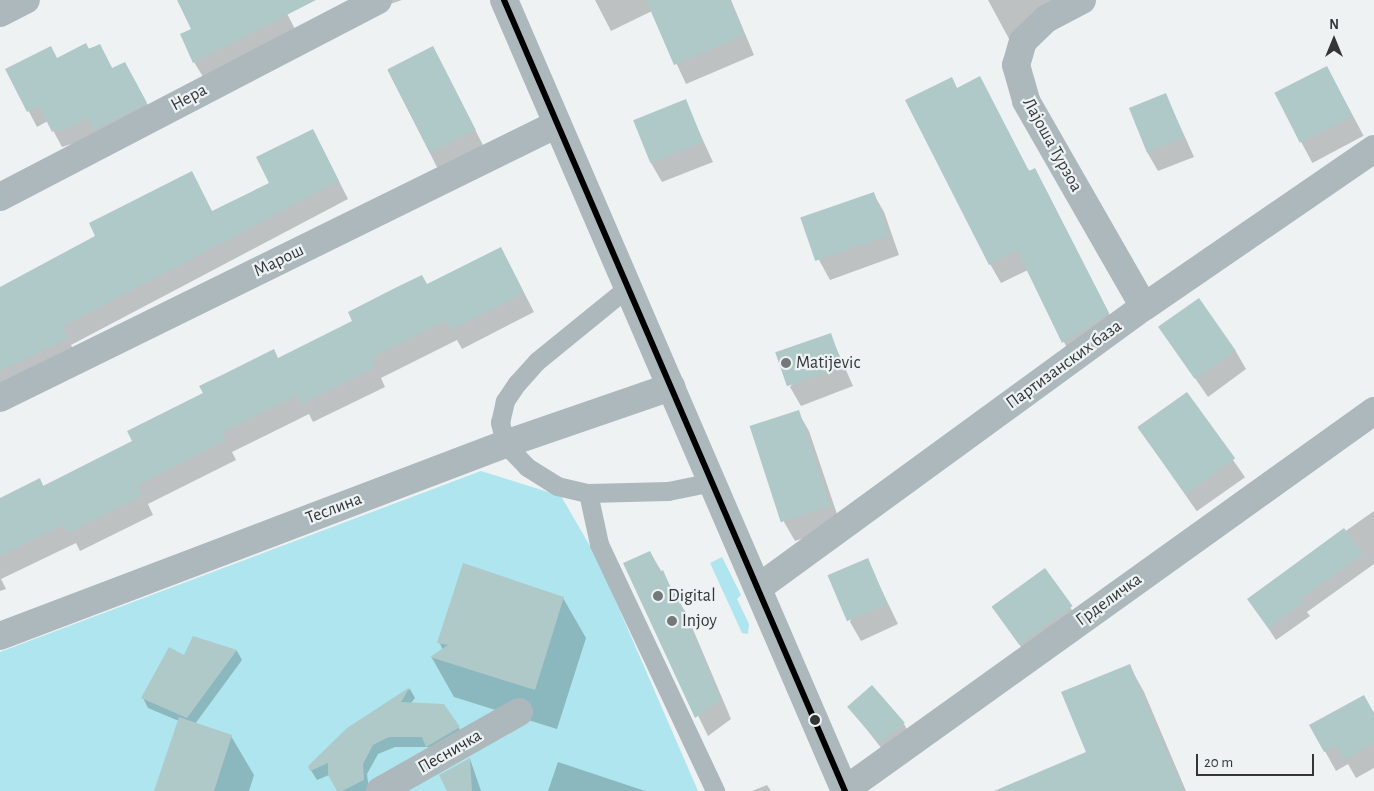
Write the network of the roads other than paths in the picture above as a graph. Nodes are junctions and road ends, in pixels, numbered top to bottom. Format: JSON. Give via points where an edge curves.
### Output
{"nodes":[{"id":1,"x":26,"y":0,"type":"edge"},
{"id":2,"x":378,"y":0,"type":"edge"},
{"id":3,"x":504,"y":0,"type":"edge"},
{"id":4,"x":1082,"y":0,"type":"edge"},
{"id":5,"x":0,"y":13,"type":"edge"},
{"id":6,"x":557,"y":124,"type":"junction"},
{"id":7,"x":1374,"y":149,"type":"edge"},
{"id":8,"x":0,"y":197,"type":"edge"},
{"id":9,"x":628,"y":287,"type":"junction"},
{"id":10,"x":1144,"y":307,"type":"junction"},
{"id":11,"x":671,"y":387,"type":"junction"},
{"id":12,"x":0,"y":398,"type":"edge"},
{"id":13,"x":1374,"y":411,"type":"edge"},
{"id":14,"x":505,"y":444,"type":"junction"},
{"id":15,"x":712,"y":482,"type":"junction"},
{"id":16,"x":588,"y":493,"type":"junction"},
{"id":17,"x":758,"y":588,"type":"junction"},
{"id":18,"x":0,"y":636,"type":"edge"},
{"id":19,"x":519,"y":712,"type":"dead end"},
{"id":20,"x":845,"y":790,"type":"edge"},
{"id":21,"x":380,"y":791,"type":"edge"},
{"id":22,"x":715,"y":791,"type":"edge"}],
"edges":[{"from":1,"to":5,"type":"street"},
{"from":2,"to":8,"type":"street","name":"Нера"},
{"from":3,"to":6,"type":"street"},
{"from":4,"to":10,"type":"street","name":"Лајоша Турзоа","via":[[1046,19],[1023,41],[1016,65],[1026,101]]},
{"from":6,"to":9,"type":"street"},
{"from":6,"to":12,"type":"street","name":"Марош"},
{"from":7,"to":10,"type":"street","name":"Партизанских база"},
{"from":9,"to":11,"type":"street"},
{"from":9,"to":14,"type":"lane","via":[[536,361],[517,383],[505,401],[500,422]]},
{"from":10,"to":17,"type":"street","name":"Партизанских база"},
{"from":11,"to":14,"type":"street","name":"Теслина"},
{"from":11,"to":15,"type":"street"},
{"from":13,"to":20,"type":"street","name":"Грделичка"},
{"from":14,"to":16,"type":"lane","via":[[527,467],[557,486]]},
{"from":14,"to":18,"type":"street","name":"Теслина"},
{"from":15,"to":16,"type":"lane","via":[[668,491]]},
{"from":15,"to":17,"type":"street"},
{"from":16,"to":22,"type":"lane","via":[[599,544]]},
{"from":17,"to":20,"type":"street"},
{"from":19,"to":21,"type":"street","name":"Песничка"}]}
